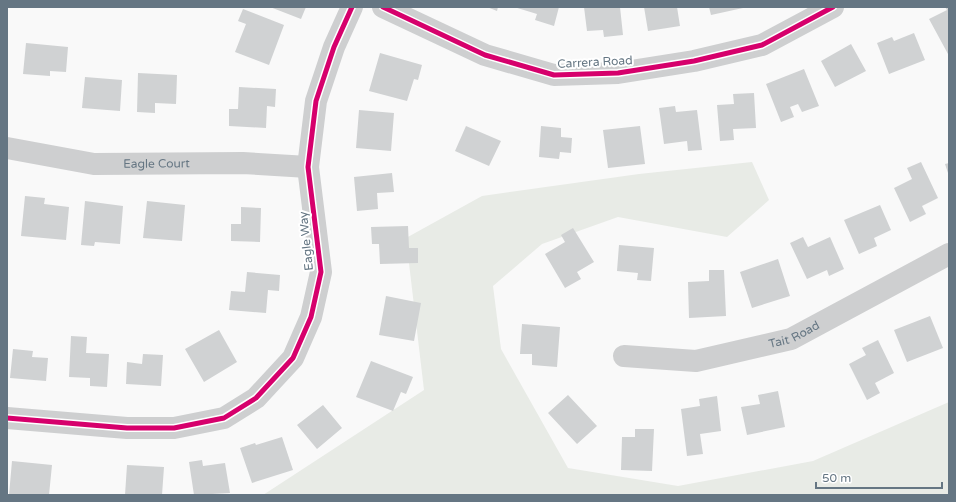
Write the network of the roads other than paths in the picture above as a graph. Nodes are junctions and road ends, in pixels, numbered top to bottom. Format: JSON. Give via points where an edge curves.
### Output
{"nodes":[{"id":1,"x":352,"y":7,"type":"edge"},
{"id":2,"x":383,"y":7,"type":"edge"},
{"id":3,"x":833,"y":7,"type":"edge"},
{"id":4,"x":7,"y":148,"type":"edge"},
{"id":5,"x":308,"y":167,"type":"junction"},
{"id":6,"x":949,"y":254,"type":"edge"},
{"id":7,"x":624,"y":356,"type":"dead end"},
{"id":8,"x":7,"y":418,"type":"edge"}],
"edges":[{"from":1,"to":5,"type":"street","name":"Eagle Way","via":[[334,47],[316,101]]},
{"from":2,"to":3,"type":"street","name":"Carrera Road","via":[[485,55],[554,75],[618,73],[694,61],[762,45]]},
{"from":4,"to":5,"type":"street","name":"Eagle Court","via":[[94,164],[242,163]]},
{"from":5,"to":8,"type":"street","name":"Eagle Way","via":[[320,272],[311,317],[292,358],[256,398],[224,418],[174,428],[127,428]]},
{"from":6,"to":7,"type":"street","name":"Tait Road","via":[[791,339],[696,361]]}]}
